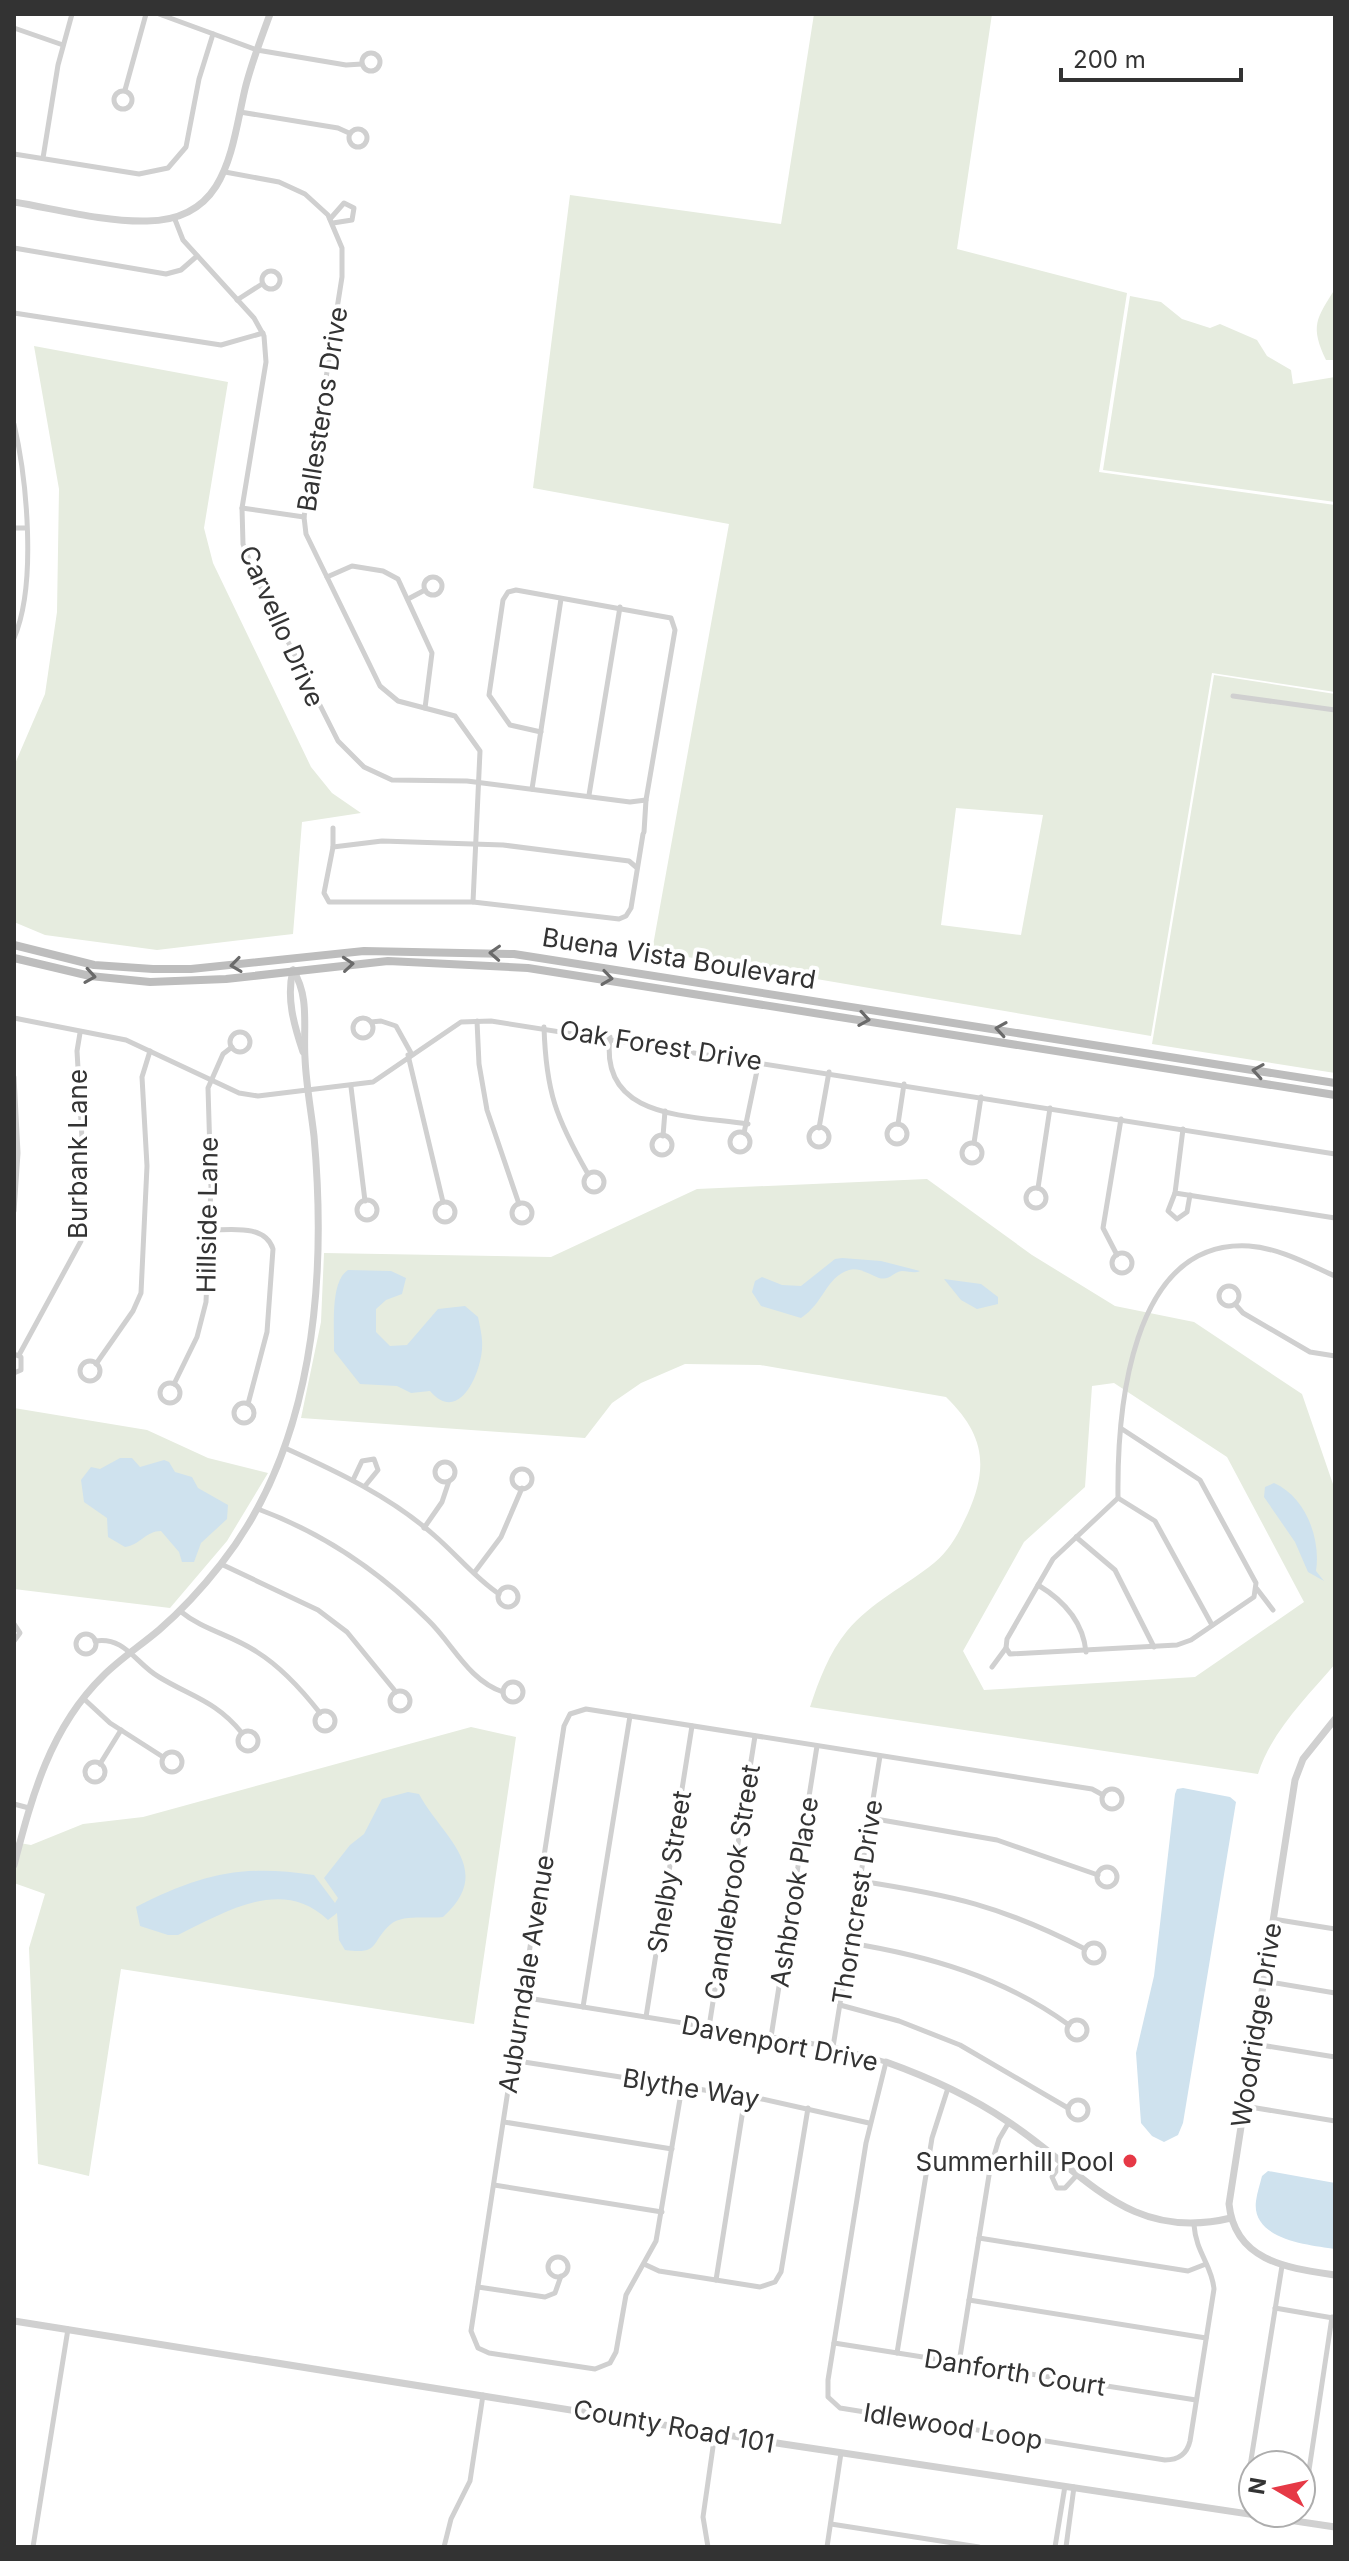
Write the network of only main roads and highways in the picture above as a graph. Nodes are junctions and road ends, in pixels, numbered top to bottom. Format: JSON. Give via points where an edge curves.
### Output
{"nodes":[{"id":1,"x":14,"y":945,"type":"edge"},
{"id":2,"x":291,"y":957,"type":"junction"},
{"id":3,"x":14,"y":958,"type":"edge"},
{"id":4,"x":293,"y":970,"type":"junction"},
{"id":5,"x":1183,"y":1059,"type":"junction"},
{"id":6,"x":1182,"y":1070,"type":"junction"},
{"id":7,"x":1335,"y":1083,"type":"edge"},
{"id":8,"x":1335,"y":1095,"type":"edge"}],
"edges":[{"from":2,"to":1,"type":"main road","name":"Buena Vista Boulevard","one_way":true,"via":[[191,969],[121,968]]},
{"from":2,"to":4,"type":"main road"},
{"from":5,"to":2,"type":"main road","name":"Buena Vista Boulevard","one_way":true,"via":[[570,960],[451,950]]},
{"from":3,"to":4,"type":"main road","name":"Buena Vista Boulevard","one_way":true,"via":[[90,976],[150,982]]},
{"from":4,"to":6,"type":"main road","name":"Buena Vista Boulevard","one_way":true,"via":[[388,961],[528,968]]},
{"from":5,"to":6,"type":"main road"},
{"from":7,"to":5,"type":"main road","name":"Buena Vista Boulevard","one_way":true},
{"from":6,"to":8,"type":"main road","name":"Buena Vista Boulevard"}]}
